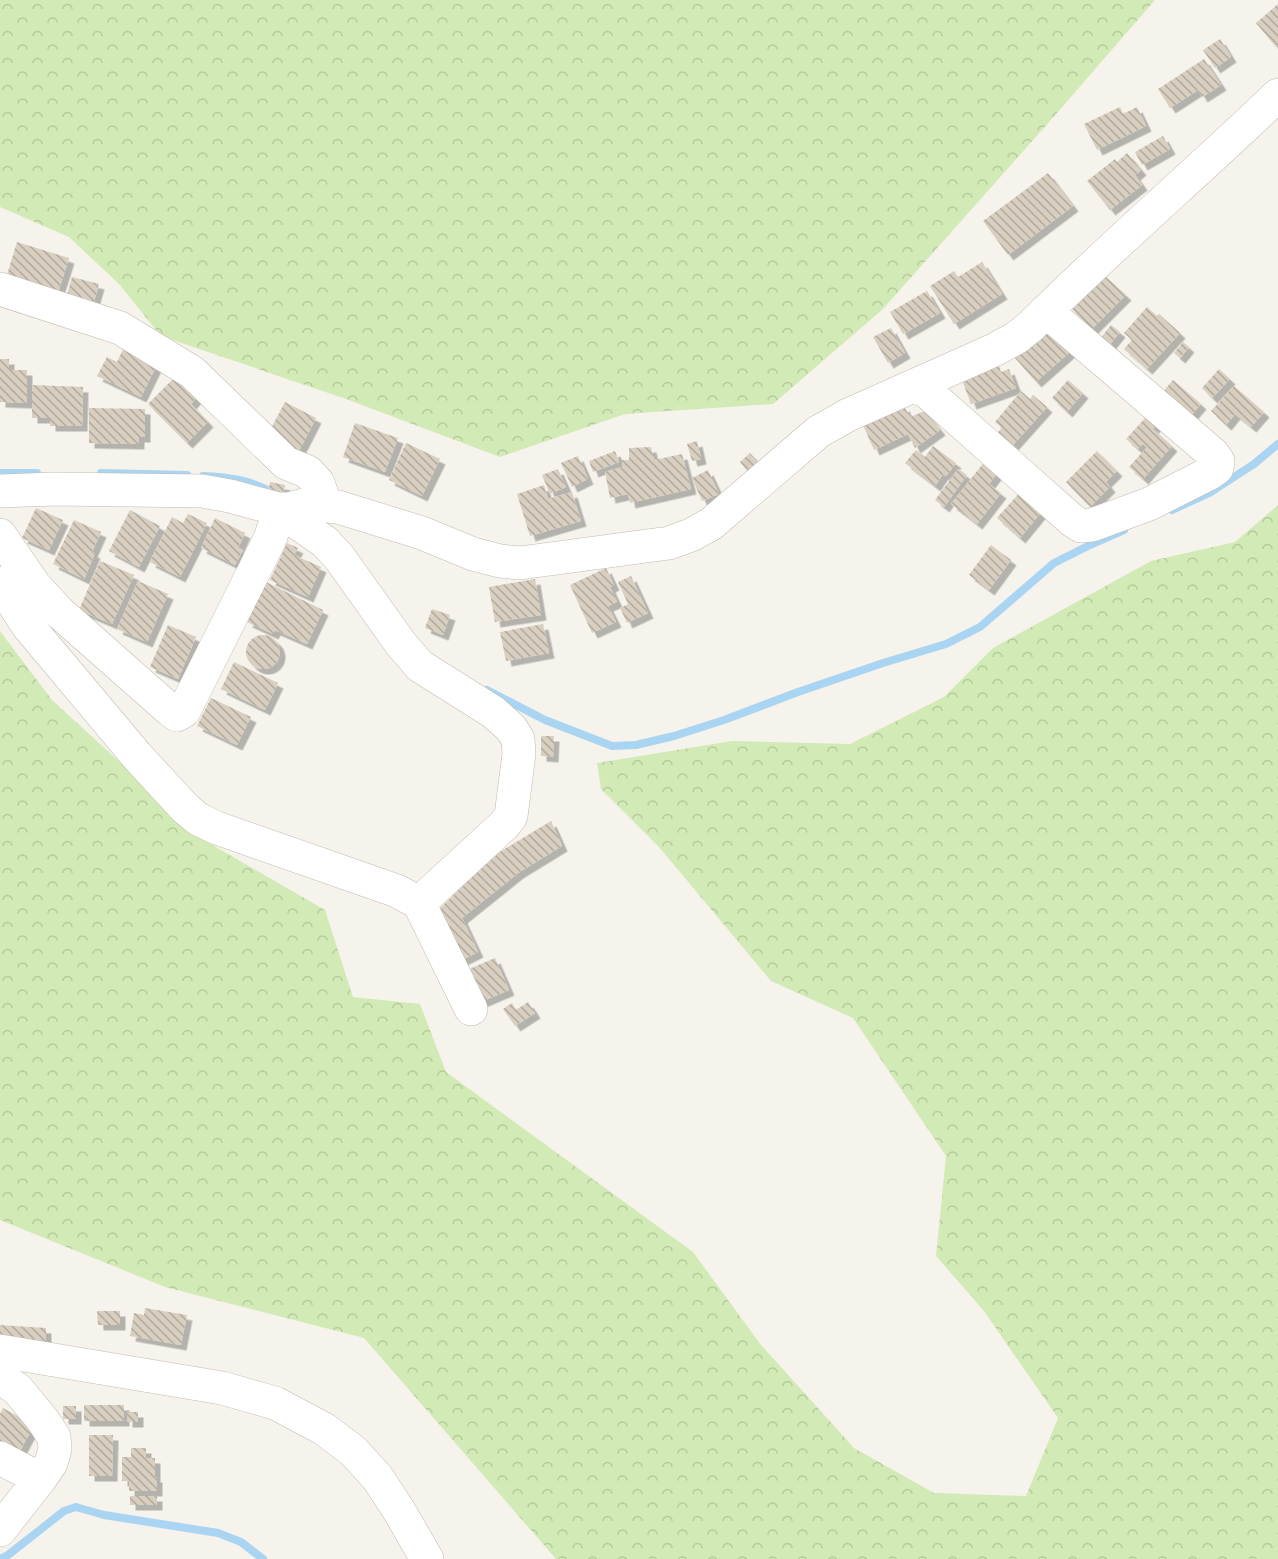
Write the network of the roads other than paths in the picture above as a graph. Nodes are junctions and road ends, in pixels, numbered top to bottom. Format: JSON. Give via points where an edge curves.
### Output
{"nodes":[{"id":1,"x":1278,"y":95,"type":"edge"},
{"id":2,"x":0,"y":289,"type":"edge"},
{"id":3,"x":1046,"y":311,"type":"junction"},
{"id":4,"x":918,"y":384,"type":"junction"},
{"id":5,"x":0,"y":491,"type":"edge"},
{"id":6,"x":326,"y":506,"type":"junction"},
{"id":7,"x":283,"y":509,"type":"junction"},
{"id":8,"x":0,"y":535,"type":"edge"},
{"id":9,"x":0,"y":583,"type":"edge"},
{"id":10,"x":419,"y":903,"type":"junction"},
{"id":11,"x":471,"y":1009,"type":"dead end"},
{"id":12,"x":0,"y":1351,"type":"edge"},
{"id":13,"x":0,"y":1377,"type":"edge"},
{"id":14,"x":0,"y":1458,"type":"edge"},
{"id":15,"x":40,"y":1479,"type":"junction"},
{"id":16,"x":0,"y":1530,"type":"edge"},
{"id":17,"x":427,"y":1559,"type":"edge"}],
"edges":[{"from":1,"to":3,"type":"street"},
{"from":2,"to":6,"type":"street","via":[[120,328],[192,372],[286,463],[308,472],[318,483]]},
{"from":3,"to":4,"type":"street","via":[[1016,338]]},
{"from":3,"to":4,"type":"street","via":[[1213,453],[1217,468],[1149,504],[1081,526]]},
{"from":4,"to":6,"type":"street","via":[[818,432],[711,525],[669,543],[520,563],[500,561]]},
{"from":5,"to":7,"type":"street","via":[[202,491]]},
{"from":6,"to":7,"type":"street","via":[[308,504]]},
{"from":7,"to":8,"type":"street","via":[[184,711],[177,715],[58,611],[35,586]]},
{"from":7,"to":10,"type":"street","via":[[339,557],[420,666],[493,712],[518,739],[511,816]]},
{"from":9,"to":10,"type":"street","via":[[28,626],[116,732],[198,819],[398,891]]},
{"from":10,"to":11,"type":"street"},
{"from":12,"to":17,"type":"street","via":[[222,1388],[274,1403],[324,1429],[352,1451],[377,1477]]},
{"from":13,"to":15,"type":"street","via":[[18,1390],[54,1437],[51,1463]]},
{"from":14,"to":15,"type":"street"},
{"from":15,"to":16,"type":"street"}]}
